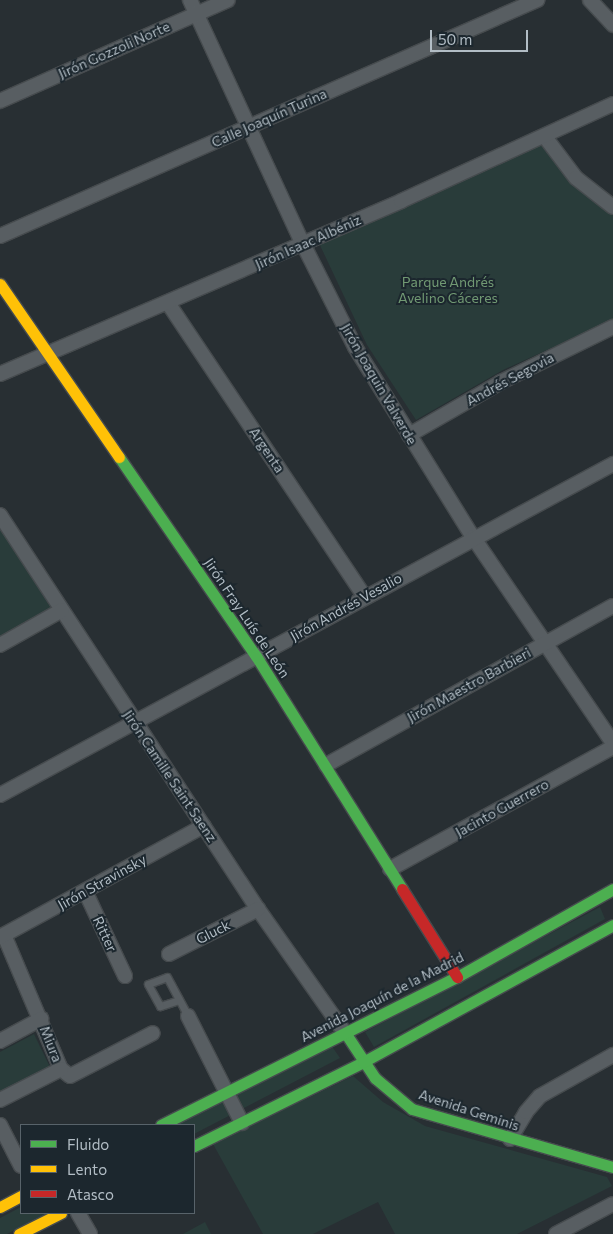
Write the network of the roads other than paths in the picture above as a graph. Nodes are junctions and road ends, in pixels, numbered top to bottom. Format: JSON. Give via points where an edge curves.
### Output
{"nodes":[{"id":1,"x":190,"y":0,"type":"edge"},
{"id":2,"x":228,"y":0,"type":"edge"},
{"id":3,"x":537,"y":0,"type":"edge"},
{"id":4,"x":590,"y":0,"type":"edge"},
{"id":5,"x":197,"y":14,"type":"junction"},
{"id":6,"x":613,"y":25,"type":"edge"},
{"id":7,"x":0,"y":101,"type":"edge"},
{"id":8,"x":613,"y":104,"type":"edge"},
{"id":9,"x":250,"y":127,"type":"junction"},
{"id":10,"x":545,"y":137,"type":"junction"},
{"id":11,"x":613,"y":207,"type":"edge"},
{"id":12,"x":0,"y":236,"type":"edge"},
{"id":13,"x":303,"y":244,"type":"junction"},
{"id":14,"x":0,"y":284,"type":"edge"},
{"id":15,"x":168,"y":303,"type":"junction"},
{"id":16,"x":613,"y":327,"type":"edge"},
{"id":17,"x":46,"y":354,"type":"junction"},
{"id":18,"x":0,"y":374,"type":"edge"},
{"id":19,"x":408,"y":435,"type":"junction"},
{"id":20,"x":613,"y":464,"type":"edge"},
{"id":21,"x":0,"y":515,"type":"edge"},
{"id":22,"x":473,"y":537,"type":"junction"},
{"id":23,"x":365,"y":597,"type":"junction"},
{"id":24,"x":613,"y":606,"type":"edge"},
{"id":25,"x":62,"y":610,"type":"junction"},
{"id":26,"x":543,"y":644,"type":"junction"},
{"id":27,"x":0,"y":645,"type":"edge"},
{"id":28,"x":256,"y":656,"type":"junction"},
{"id":29,"x":134,"y":723,"type":"junction"},
{"id":30,"x":613,"y":745,"type":"edge"},
{"id":31,"x":326,"y":765,"type":"junction"},
{"id":32,"x":0,"y":795,"type":"edge"},
{"id":33,"x":204,"y":826,"type":"junction"},
{"id":34,"x":390,"y":869,"type":"junction"},
{"id":35,"x":613,"y":889,"type":"edge"},
{"id":36,"x":85,"y":892,"type":"junction"},
{"id":37,"x":602,"y":895,"type":"junction"},
{"id":38,"x":609,"y":907,"type":"dead end"},
{"id":39,"x":258,"y":909,"type":"junction"},
{"id":40,"x":613,"y":926,"type":"edge"},
{"id":41,"x":2,"y":936,"type":"edge"},
{"id":42,"x":169,"y":954,"type":"dead end"},
{"id":43,"x":125,"y":976,"type":"dead end"},
{"id":44,"x":457,"y":977,"type":"junction"},
{"id":45,"x":179,"y":1000,"type":"junction"},
{"id":46,"x":188,"y":1016,"type":"joint"},
{"id":47,"x":41,"y":1019,"type":"junction"},
{"id":48,"x":153,"y":1033,"type":"dead end"},
{"id":49,"x":346,"y":1034,"type":"junction"},
{"id":50,"x":0,"y":1041,"type":"edge"},
{"id":51,"x":613,"y":1055,"type":"edge"},
{"id":52,"x":363,"y":1062,"type":"junction"},
{"id":53,"x":61,"y":1069,"type":"junction"},
{"id":54,"x":226,"y":1092,"type":"junction"},
{"id":55,"x":0,"y":1100,"type":"edge"},
{"id":56,"x":242,"y":1123,"type":"junction"},
{"id":57,"x":163,"y":1124,"type":"edge"},
{"id":58,"x":0,"y":1125,"type":"edge"},
{"id":59,"x":510,"y":1139,"type":"junction"},
{"id":60,"x":195,"y":1146,"type":"edge"},
{"id":61,"x":20,"y":1164,"type":"edge"},
{"id":62,"x":613,"y":1167,"type":"edge"},
{"id":63,"x":20,"y":1197,"type":"edge"},
{"id":64,"x":613,"y":1204,"type":"edge"},
{"id":65,"x":0,"y":1207,"type":"edge"},
{"id":66,"x":59,"y":1214,"type":"edge"},
{"id":67,"x":79,"y":1214,"type":"edge"},
{"id":68,"x":19,"y":1234,"type":"edge"},
{"id":69,"x":90,"y":1234,"type":"edge"},
{"id":70,"x":556,"y":1234,"type":"edge"}],
"edges":[{"from":1,"to":5,"type":"street","name":"Jirón Joaquin Valverde"},
{"from":2,"to":5,"type":"street","name":"Jirón Gozzoli Norte"},
{"from":3,"to":9,"type":"street","name":"Calle Joaquín Turina"},
{"from":4,"to":6,"type":"street"},
{"from":5,"to":7,"type":"street","name":"Jirón Gozzoli Norte"},
{"from":5,"to":9,"type":"street","name":"Jirón Joaquin Valverde"},
{"from":8,"to":10,"type":"street","name":"Jirón Isaac Albéniz"},
{"from":9,"to":12,"type":"street","name":"Calle Joaquín Turina"},
{"from":9,"to":13,"type":"street","name":"Jirón Joaquin Valverde"},
{"from":10,"to":11,"type":"street","via":[[576,178]]},
{"from":10,"to":13,"type":"street","name":"Jirón Isaac Albéniz"},
{"from":13,"to":15,"type":"street","name":"Jirón Isaac Albéniz"},
{"from":13,"to":19,"type":"street","name":"Jirón Joaquin Valverde","via":[[355,346]]},
{"from":14,"to":17,"type":"street","name":"Jirón Fray Luís de León"},
{"from":15,"to":17,"type":"street","name":"Jirón Isaac Albéniz"},
{"from":15,"to":23,"type":"street","name":"Argenta"},
{"from":16,"to":19,"type":"street","name":"Andrés Segovia","via":[[501,382]]},
{"from":17,"to":18,"type":"street","name":"Jirón Isaac Albéniz"},
{"from":17,"to":28,"type":"street","name":"Jirón Fray Luís de León"},
{"from":19,"to":22,"type":"street","name":"Jirón Joaquin Valverde"},
{"from":20,"to":22,"type":"street","name":"Jirón Andrés Vesalio"},
{"from":21,"to":25,"type":"street","name":"Jirón Camille Saint Saenz"},
{"from":22,"to":23,"type":"street","name":"Jirón Andrés Vesalio"},
{"from":22,"to":26,"type":"street","name":"Jirón Joaquin Valverde"},
{"from":23,"to":28,"type":"street","name":"Jirón Andrés Vesalio"},
{"from":24,"to":26,"type":"street","name":"Jirón Maestro Barbieri"},
{"from":25,"to":27,"type":"street"},
{"from":25,"to":29,"type":"street","name":"Jirón Camille Saint Saenz"},
{"from":26,"to":30,"type":"street","name":"Jirón Joaquin Valverde"},
{"from":26,"to":31,"type":"street","name":"Jirón Maestro Barbieri"},
{"from":28,"to":29,"type":"street","name":"Jirón Andrés Vesalio"},
{"from":28,"to":31,"type":"street","name":"Jirón Fray Luís de León"},
{"from":29,"to":32,"type":"street","name":"Jirón Andrés Vesalio"},
{"from":29,"to":33,"type":"street","name":"Jirón Camille Saint Saenz"},
{"from":30,"to":34,"type":"street","name":"Jacinto Guerrero"},
{"from":31,"to":34,"type":"street","name":"Jirón Fray Luís de León"},
{"from":33,"to":36,"type":"street","name":"Jirón Stravinsky"},
{"from":33,"to":39,"type":"street","name":"Jirón Camille Saint Saenz"},
{"from":34,"to":44,"type":"street","name":"Jirón Fray Luís de León"},
{"from":35,"to":37,"type":"street","name":"Avenida Joaquín de la Madrid"},
{"from":36,"to":41,"type":"street","name":"Jirón Stravinsky"},
{"from":36,"to":43,"type":"street","name":"Ritter"},
{"from":37,"to":38,"type":"street"},
{"from":37,"to":44,"type":"street","name":"Avenida Joaquín de la Madrid"},
{"from":39,"to":42,"type":"street","name":"Gluck"},
{"from":39,"to":49,"type":"street","name":"Jirón Camille Saint Saenz"},
{"from":40,"to":52,"type":"street"},
{"from":41,"to":47,"type":"street","name":"Miura"},
{"from":44,"to":49,"type":"street","name":"Avenida Joaquín de la Madrid"},
{"from":45,"to":45,"type":"lane","via":[[166,976],[148,984],[158,1005]]},
{"from":45,"to":46,"type":"lane"},
{"from":46,"to":54,"type":"street"},
{"from":47,"to":50,"type":"street"},
{"from":47,"to":53,"type":"street","name":"Miura"},
{"from":48,"to":53,"type":"street","via":[[70,1076]]},
{"from":49,"to":52,"type":"street","name":"Avenida Geminis"},
{"from":49,"to":54,"type":"street","name":"Avenida Joaquín de la Madrid"},
{"from":51,"to":59,"type":"street","via":[[540,1096]]},
{"from":52,"to":56,"type":"street"},
{"from":52,"to":59,"type":"street","name":"Avenida Geminis","via":[[391,1094],[412,1109]]},
{"from":53,"to":55,"type":"street"},
{"from":54,"to":56,"type":"street"},
{"from":54,"to":57,"type":"street","name":"Avenida Joaquín de la Madrid"},
{"from":56,"to":60,"type":"street"},
{"from":58,"to":61,"type":"street"},
{"from":59,"to":62,"type":"street","name":"Avenida Geminis"},
{"from":63,"to":65,"type":"street"},
{"from":64,"to":70,"type":"street"},
{"from":66,"to":68,"type":"street"},
{"from":67,"to":69,"type":"street"}]}
